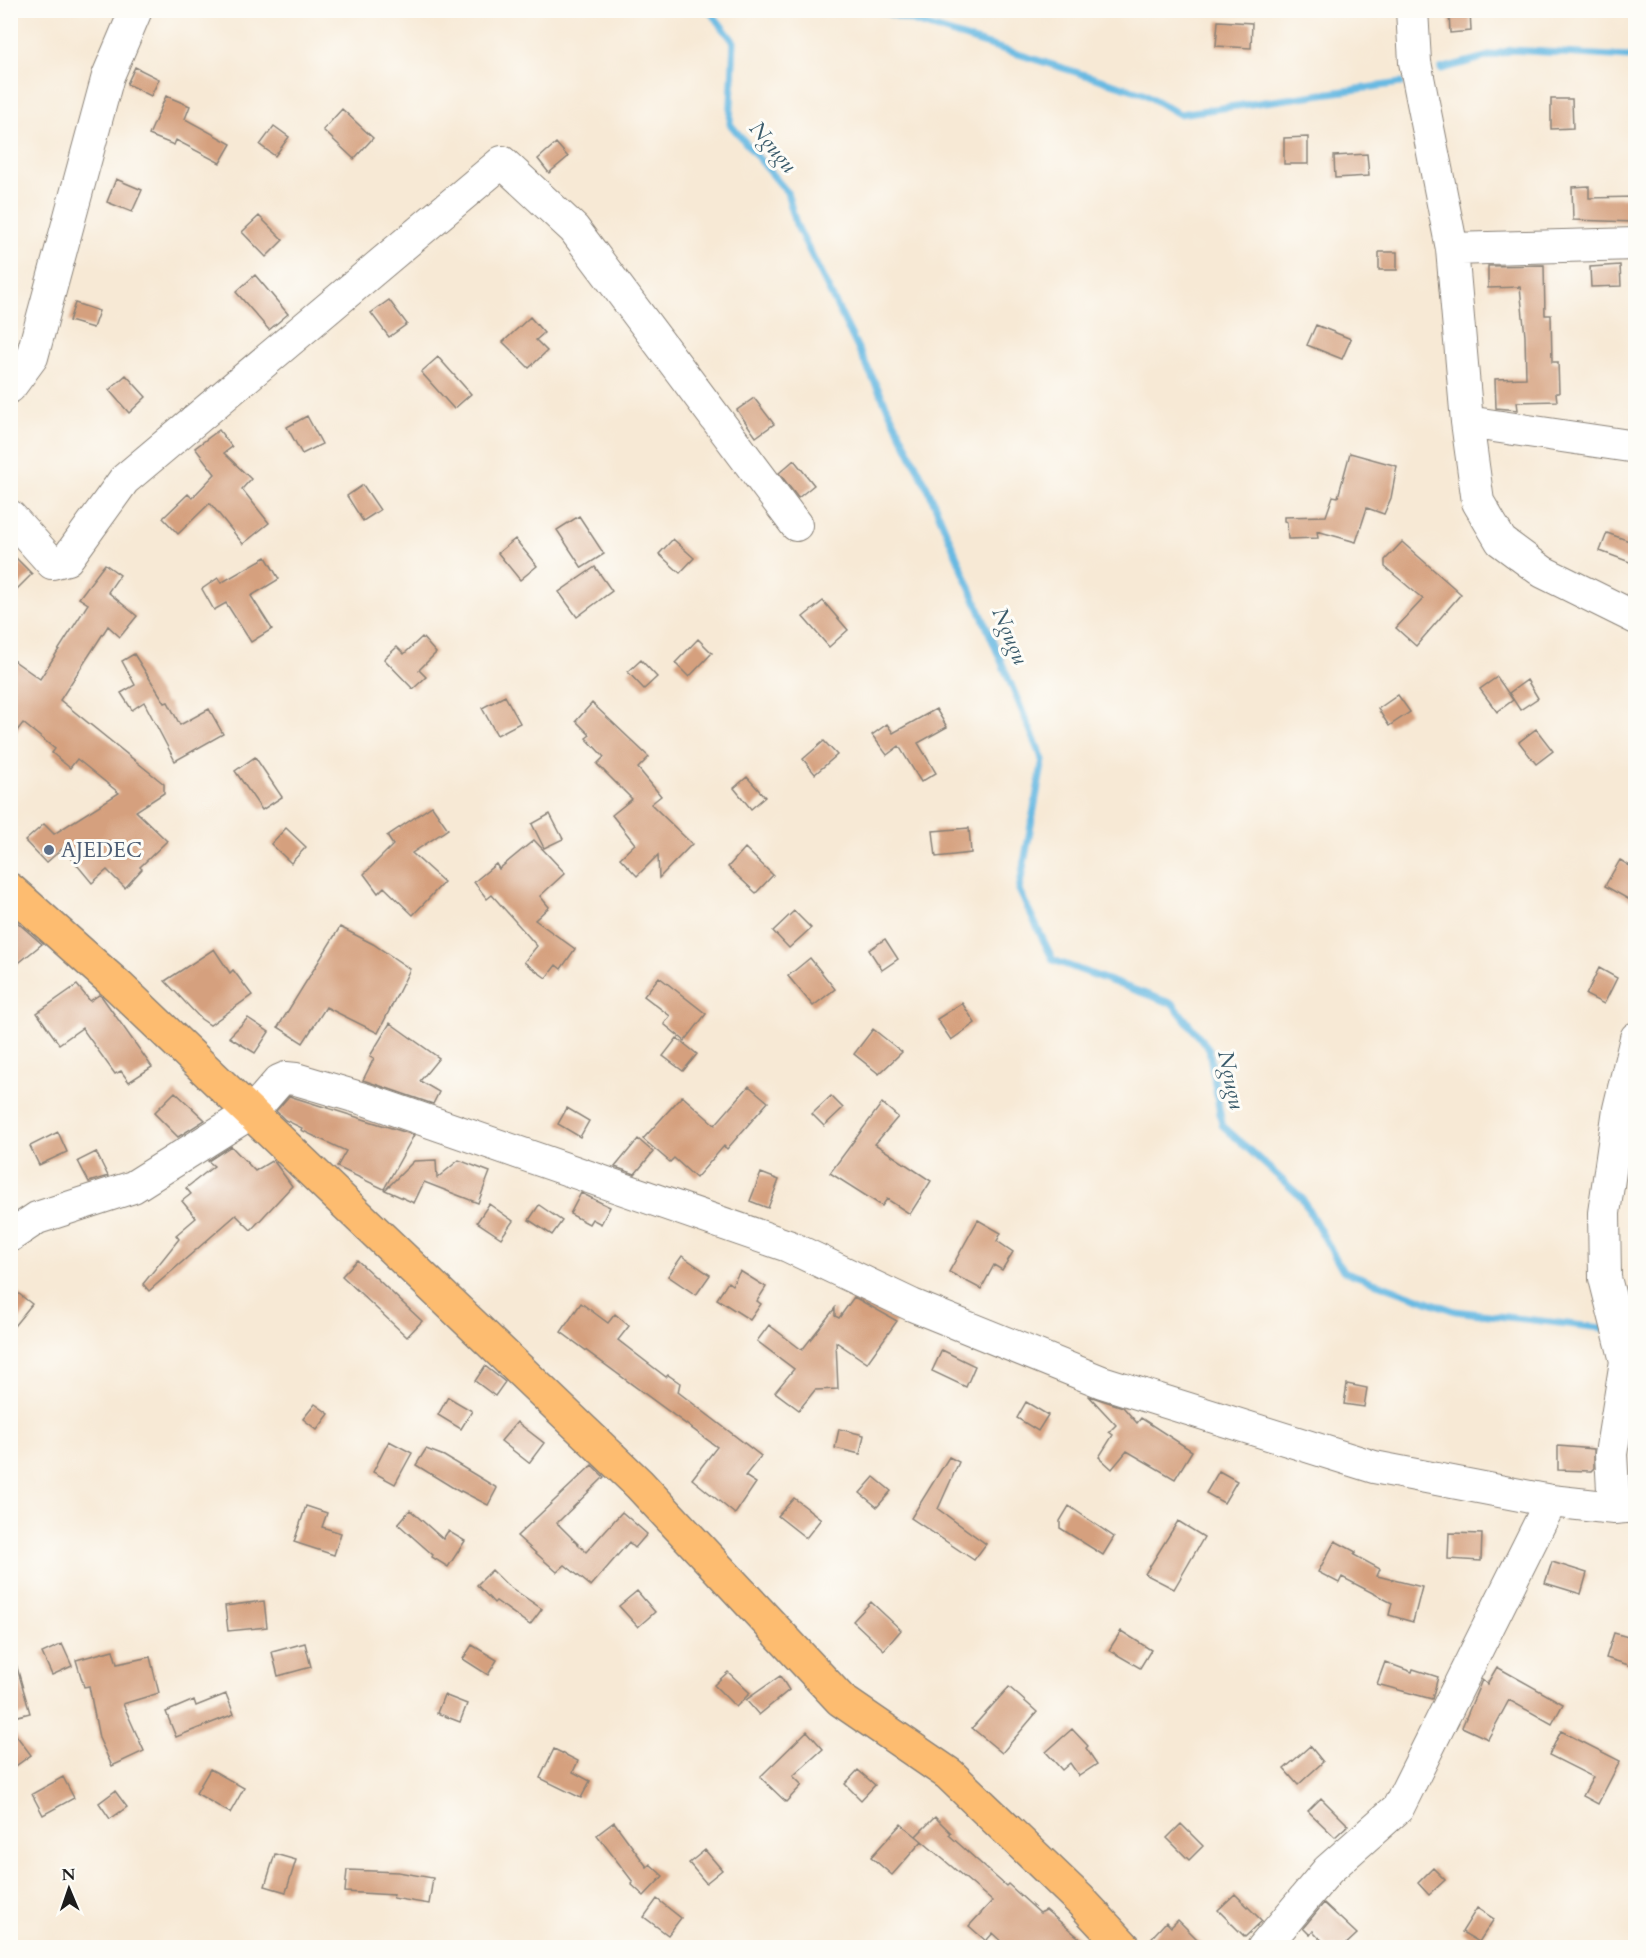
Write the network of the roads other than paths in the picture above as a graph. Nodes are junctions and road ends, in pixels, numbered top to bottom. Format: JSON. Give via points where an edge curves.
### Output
{"nodes":[{"id":1,"x":136,"y":10,"type":"edge"},
{"id":2,"x":1412,"y":10,"type":"edge"},
{"id":3,"x":1635,"y":244,"type":"edge"},
{"id":4,"x":1452,"y":249,"type":"junction"},
{"id":5,"x":10,"y":387,"type":"edge"},
{"id":6,"x":1467,"y":422,"type":"junction"},
{"id":7,"x":1635,"y":447,"type":"edge"},
{"id":8,"x":10,"y":516,"type":"edge"},
{"id":9,"x":796,"y":525,"type":"dead end"},
{"id":10,"x":1635,"y":618,"type":"edge"},
{"id":11,"x":10,"y":890,"type":"edge"},
{"id":12,"x":1635,"y":1038,"type":"edge"},
{"id":13,"x":252,"y":1112,"type":"junction"},
{"id":14,"x":10,"y":1236,"type":"edge"},
{"id":15,"x":1551,"y":1501,"type":"junction"},
{"id":16,"x":1625,"y":1507,"type":"edge"},
{"id":17,"x":1125,"y":1947,"type":"edge"},
{"id":18,"x":1263,"y":1947,"type":"edge"}],
"edges":[{"from":1,"to":5,"type":"street","via":[[108,76],[32,357]]},
{"from":2,"to":4,"type":"street","via":[[1415,62]]},
{"from":3,"to":4,"type":"street"},
{"from":4,"to":6,"type":"street"},
{"from":6,"to":7,"type":"street"},
{"from":6,"to":10,"type":"street","via":[[1478,502],[1500,541],[1543,572]]},
{"from":8,"to":9,"type":"street","via":[[52,563],[67,559],[124,480],[502,162],[574,229]]},
{"from":11,"to":13,"type":"main road"},
{"from":12,"to":16,"type":"street","via":[[1619,1109],[1604,1213],[1605,1266],[1626,1361],[1611,1454]]},
{"from":13,"to":14,"type":"street","via":[[134,1187],[37,1218]]},
{"from":13,"to":15,"type":"street","via":[[279,1081],[286,1078],[314,1082],[788,1246],[912,1305],[1102,1383],[1374,1467]]},
{"from":13,"to":17,"type":"main road","via":[[639,1484],[840,1700],[949,1774]]},
{"from":15,"to":16,"type":"street"},
{"from":15,"to":18,"type":"street","via":[[1398,1808],[1328,1870]]}]}
